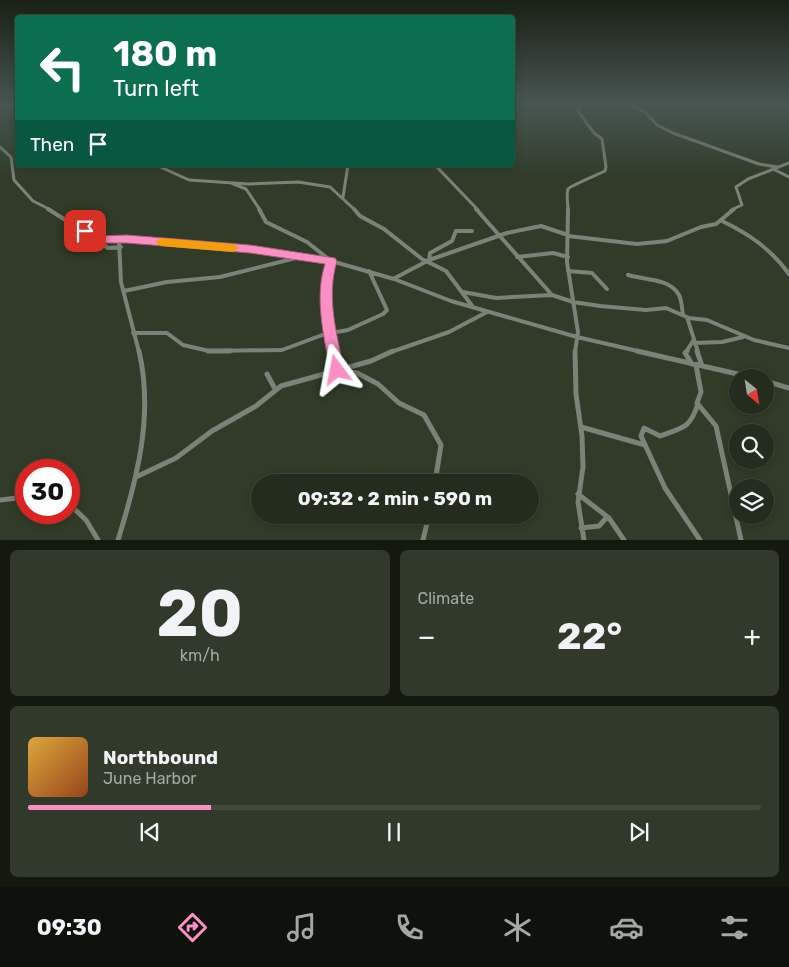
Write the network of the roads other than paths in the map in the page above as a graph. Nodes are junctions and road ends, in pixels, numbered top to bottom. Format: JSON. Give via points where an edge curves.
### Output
{"nodes":[{"id":1,"x":591,"y":128,"type":"edge"},
{"id":2,"x":663,"y":128,"type":"edge"},
{"id":3,"x":0,"y":147,"type":"edge"},
{"id":4,"x":789,"y":163,"type":"edge"},
{"id":5,"x":160,"y":167,"type":"edge"},
{"id":6,"x":348,"y":167,"type":"edge"},
{"id":7,"x":437,"y":167,"type":"edge"},
{"id":8,"x":775,"y":168,"type":"junction"},
{"id":9,"x":789,"y":177,"type":"edge"},
{"id":10,"x":230,"y":183,"type":"junction"},
{"id":11,"x":343,"y":197,"type":"junction"},
{"id":12,"x":722,"y":221,"type":"junction"},
{"id":13,"x":472,"y":231,"type":"dead end"},
{"id":14,"x":499,"y":236,"type":"junction"},
{"id":15,"x":568,"y":236,"type":"junction"},
{"id":16,"x":97,"y":240,"type":"junction"},
{"id":17,"x":119,"y":240,"type":"junction"},
{"id":18,"x":121,"y":247,"type":"junction"},
{"id":19,"x":517,"y":257,"type":"junction"},
{"id":20,"x":568,"y":257,"type":"junction"},
{"id":21,"x":299,"y":258,"type":"junction"},
{"id":22,"x":427,"y":260,"type":"junction"},
{"id":23,"x":331,"y":261,"type":"junction"},
{"id":24,"x":369,"y":271,"type":"junction"},
{"id":25,"x":568,"y":272,"type":"junction"},
{"id":26,"x":789,"y":274,"type":"edge"},
{"id":27,"x":628,"y":275,"type":"dead end"},
{"id":28,"x":394,"y":279,"type":"junction"},
{"id":29,"x":607,"y":289,"type":"dead end"},
{"id":30,"x":124,"y":292,"type":"junction"},
{"id":31,"x":463,"y":292,"type":"junction"},
{"id":32,"x":552,"y":295,"type":"junction"},
{"id":33,"x":573,"y":302,"type":"junction"},
{"id":34,"x":473,"y":307,"type":"junction"},
{"id":35,"x":489,"y":312,"type":"junction"},
{"id":36,"x":685,"y":316,"type":"junction"},
{"id":37,"x":133,"y":333,"type":"junction"},
{"id":38,"x":329,"y":334,"type":"junction"},
{"id":39,"x":744,"y":336,"type":"junction"},
{"id":40,"x":577,"y":337,"type":"junction"},
{"id":41,"x":694,"y":342,"type":"junction"},
{"id":42,"x":789,"y":348,"type":"edge"},
{"id":43,"x":694,"y":364,"type":"junction"},
{"id":44,"x":702,"y":366,"type":"junction"},
{"id":45,"x":337,"y":370,"type":"junction"},
{"id":46,"x":729,"y":372,"type":"edge"},
{"id":47,"x":267,"y":374,"type":"dead end"},
{"id":48,"x":774,"y":384,"type":"edge"},
{"id":49,"x":789,"y":388,"type":"edge"},
{"id":50,"x":275,"y":389,"type":"junction"},
{"id":51,"x":698,"y":404,"type":"junction"},
{"id":52,"x":581,"y":427,"type":"junction"},
{"id":53,"x":645,"y":445,"type":"junction"},
{"id":54,"x":436,"y":474,"type":"edge"},
{"id":55,"x":136,"y":477,"type":"junction"},
{"id":56,"x":578,"y":494,"type":"junction"},
{"id":57,"x":15,"y":498,"type":"edge"},
{"id":58,"x":0,"y":500,"type":"edge"},
{"id":59,"x":80,"y":514,"type":"edge"},
{"id":60,"x":607,"y":517,"type":"junction"},
{"id":61,"x":427,"y":524,"type":"edge"},
{"id":62,"x":582,"y":528,"type":"junction"},
{"id":63,"x":98,"y":540,"type":"edge"},
{"id":64,"x":118,"y":540,"type":"edge"},
{"id":65,"x":423,"y":540,"type":"edge"},
{"id":66,"x":584,"y":540,"type":"edge"},
{"id":67,"x":624,"y":540,"type":"edge"},
{"id":68,"x":700,"y":540,"type":"edge"},
{"id":69,"x":741,"y":540,"type":"edge"}],
"edges":[{"from":1,"to":15,"type":"street","via":[[602,139],[606,169],[594,178],[569,188]]},
{"from":2,"to":8,"type":"street"},
{"from":3,"to":16,"type":"street","via":[[12,157],[14,180],[33,201]]},
{"from":4,"to":8,"type":"street"},
{"from":5,"to":10,"type":"street","via":[[186,179]]},
{"from":6,"to":11,"type":"street"},
{"from":7,"to":14,"type":"street"},
{"from":8,"to":9,"type":"street"},
{"from":8,"to":12,"type":"street","via":[[736,187],[742,205],[730,211]]},
{"from":10,"to":11,"type":"street","via":[[314,183],[330,187]]},
{"from":10,"to":23,"type":"street","via":[[252,195],[265,221],[307,242]]},
{"from":11,"to":22,"type":"street","via":[[358,214],[384,228]]},
{"from":12,"to":15,"type":"street","via":[[666,241],[637,244]]},
{"from":12,"to":26,"type":"street","via":[[757,240],[778,258]]},
{"from":13,"to":22,"type":"street","via":[[456,231],[452,241],[430,253]]},
{"from":14,"to":15,"type":"street","via":[[541,226]]},
{"from":14,"to":19,"type":"street"},
{"from":14,"to":22,"type":"street"},
{"from":15,"to":20,"type":"street"},
{"from":16,"to":17,"type":"street"},
{"from":16,"to":18,"type":"street","via":[[108,248]]},
{"from":17,"to":18,"type":"street"},
{"from":17,"to":21,"type":"street","via":[[250,249]]},
{"from":18,"to":30,"type":"street","via":[[120,272]]},
{"from":19,"to":20,"type":"street","via":[[553,254]]},
{"from":19,"to":32,"type":"street"},
{"from":20,"to":25,"type":"street"},
{"from":21,"to":23,"type":"street"},
{"from":21,"to":30,"type":"street","via":[[220,277],[167,282]]},
{"from":22,"to":28,"type":"street"},
{"from":22,"to":31,"type":"street","via":[[446,271]]},
{"from":23,"to":24,"type":"street"},
{"from":23,"to":38,"type":"street","via":[[326,284]]},
{"from":24,"to":28,"type":"street"},
{"from":24,"to":38,"type":"street","via":[[387,310],[356,327]]},
{"from":25,"to":29,"type":"street","via":[[592,273]]},
{"from":25,"to":33,"type":"street"},
{"from":27,"to":36,"type":"street","via":[[659,281],[672,288],[680,298]]},
{"from":28,"to":34,"type":"street"},
{"from":30,"to":37,"type":"street"},
{"from":31,"to":32,"type":"street","via":[[496,298]]},
{"from":31,"to":34,"type":"street"},
{"from":32,"to":33,"type":"street"},
{"from":33,"to":36,"type":"street","via":[[630,309],[666,308]]},
{"from":33,"to":40,"type":"street"},
{"from":34,"to":35,"type":"street"},
{"from":35,"to":40,"type":"street"},
{"from":35,"to":45,"type":"street","via":[[440,336]]},
{"from":36,"to":39,"type":"street","via":[[704,319]]},
{"from":36,"to":41,"type":"street"},
{"from":37,"to":38,"type":"street","via":[[167,333],[183,345],[227,352],[286,349]]},
{"from":37,"to":55,"type":"street","via":[[144,376],[146,409],[143,447]]},
{"from":38,"to":45,"type":"street"},
{"from":39,"to":41,"type":"street","via":[[722,342]]},
{"from":39,"to":42,"type":"street"},
{"from":40,"to":43,"type":"street"},
{"from":40,"to":52,"type":"street","via":[[574,344],[576,394]]},
{"from":41,"to":43,"type":"street","via":[[685,353]]},
{"from":41,"to":44,"type":"street"},
{"from":43,"to":44,"type":"street"},
{"from":43,"to":51,"type":"street","via":[[701,392]]},
{"from":44,"to":46,"type":"street"},
{"from":45,"to":50,"type":"street","via":[[298,379]]},
{"from":45,"to":54,"type":"street","via":[[354,371],[380,386],[399,403],[424,416],[441,445]]},
{"from":47,"to":50,"type":"street"},
{"from":48,"to":49,"type":"street"},
{"from":50,"to":55,"type":"street","via":[[259,404],[212,431],[176,458]]},
{"from":51,"to":53,"type":"street","via":[[692,422],[680,430],[660,436],[643,428],[641,436]]},
{"from":51,"to":69,"type":"street","via":[[716,426]]},
{"from":52,"to":53,"type":"street"},
{"from":52,"to":56,"type":"street","via":[[583,466]]},
{"from":53,"to":68,"type":"street","via":[[664,488]]},
{"from":55,"to":64,"type":"street"},
{"from":56,"to":60,"type":"street"},
{"from":56,"to":62,"type":"street"},
{"from":57,"to":58,"type":"street"},
{"from":59,"to":63,"type":"street"},
{"from":60,"to":62,"type":"street","via":[[599,526]]},
{"from":60,"to":67,"type":"street"},
{"from":61,"to":65,"type":"street"},
{"from":62,"to":66,"type":"street"}]}
